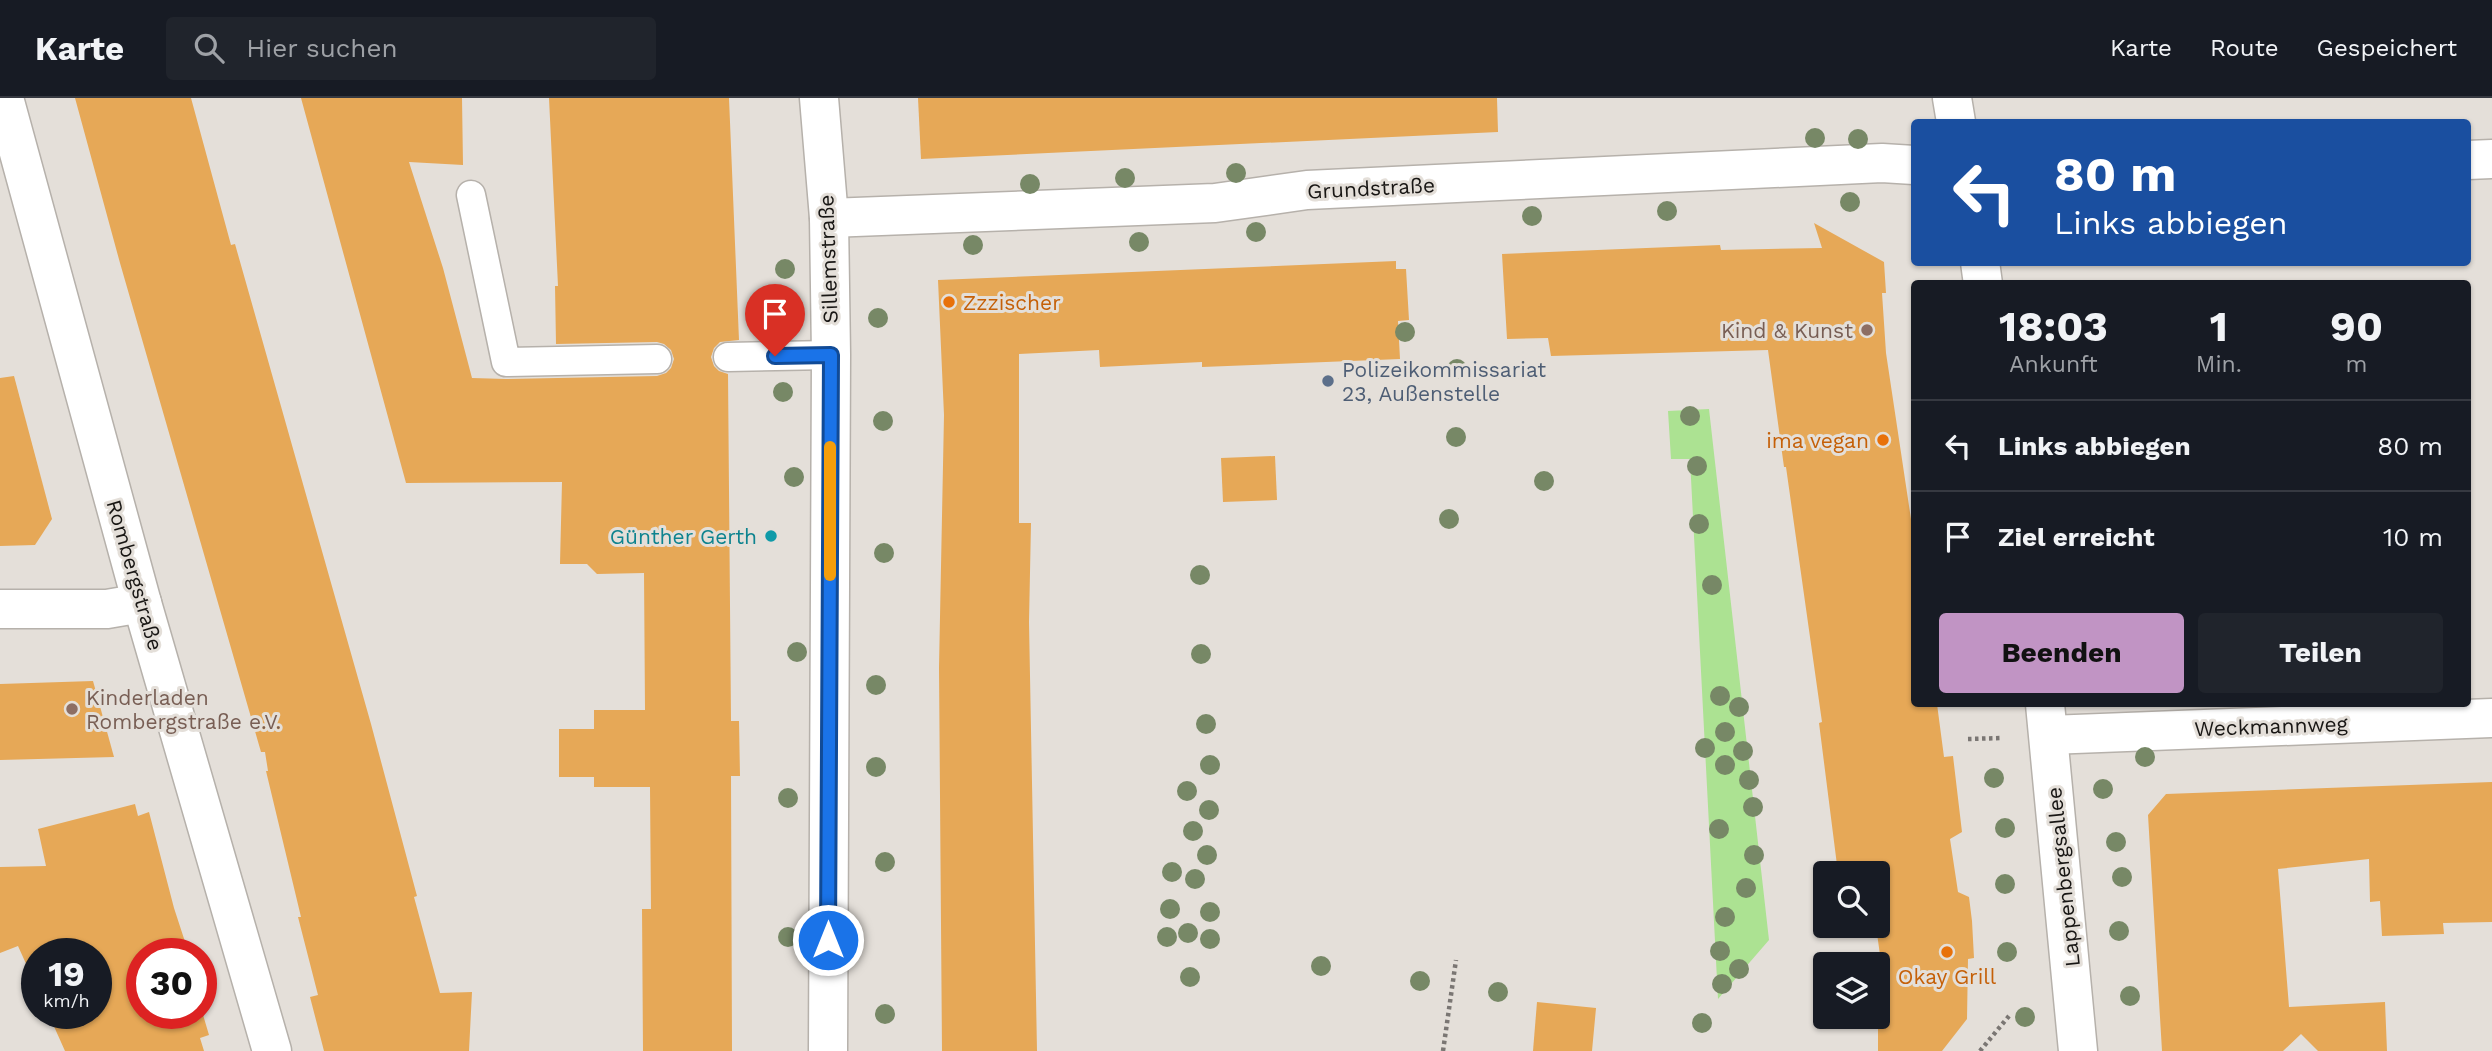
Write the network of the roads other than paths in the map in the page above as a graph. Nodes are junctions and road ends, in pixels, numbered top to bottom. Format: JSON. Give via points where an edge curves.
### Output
{"nodes":[{"id":1,"x":4,"y":98,"type":"edge"},
{"id":2,"x":819,"y":98,"type":"edge"},
{"id":3,"x":1952,"y":98,"type":"edge"},
{"id":4,"x":1956,"y":119,"type":"edge"},
{"id":5,"x":2492,"y":159,"type":"edge"},
{"id":6,"x":2471,"y":160,"type":"edge"},
{"id":7,"x":1911,"y":165,"type":"edge"},
{"id":8,"x":471,"y":195,"type":"dead end"},
{"id":9,"x":829,"y":218,"type":"junction"},
{"id":10,"x":831,"y":355,"type":"junction"},
{"id":11,"x":728,"y":357,"type":"dead end"},
{"id":12,"x":657,"y":359,"type":"dead end"},
{"id":13,"x":142,"y":603,"type":"junction"},
{"id":14,"x":0,"y":609,"type":"edge"},
{"id":15,"x":2492,"y":718,"type":"edge"},
{"id":16,"x":2047,"y":719,"type":"edge"},
{"id":17,"x":272,"y":1051,"type":"edge"},
{"id":18,"x":828,"y":1051,"type":"edge"},
{"id":19,"x":2078,"y":1051,"type":"edge"}],
"edges":[{"from":1,"to":13,"type":"street","name":"Rombergstraße"},
{"from":2,"to":9,"type":"street","name":"Sillemstraße"},
{"from":3,"to":4,"type":"street"},
{"from":5,"to":6,"type":"street"},
{"from":7,"to":9,"type":"street","name":"Grundstraße","via":[[1307,190],[1215,203]]},
{"from":8,"to":12,"type":"lane","via":[[506,362]]},
{"from":9,"to":10,"type":"street","name":"Sillemstraße"},
{"from":10,"to":11,"type":"lane"},
{"from":10,"to":18,"type":"street","name":"Sillemstraße"},
{"from":13,"to":14,"type":"street","via":[[107,608]]},
{"from":13,"to":17,"type":"street","name":"Rombergstraße"},
{"from":15,"to":16,"type":"street","name":"Weckmannweg"},
{"from":16,"to":19,"type":"street","name":"Lappenbergsallee"}]}
